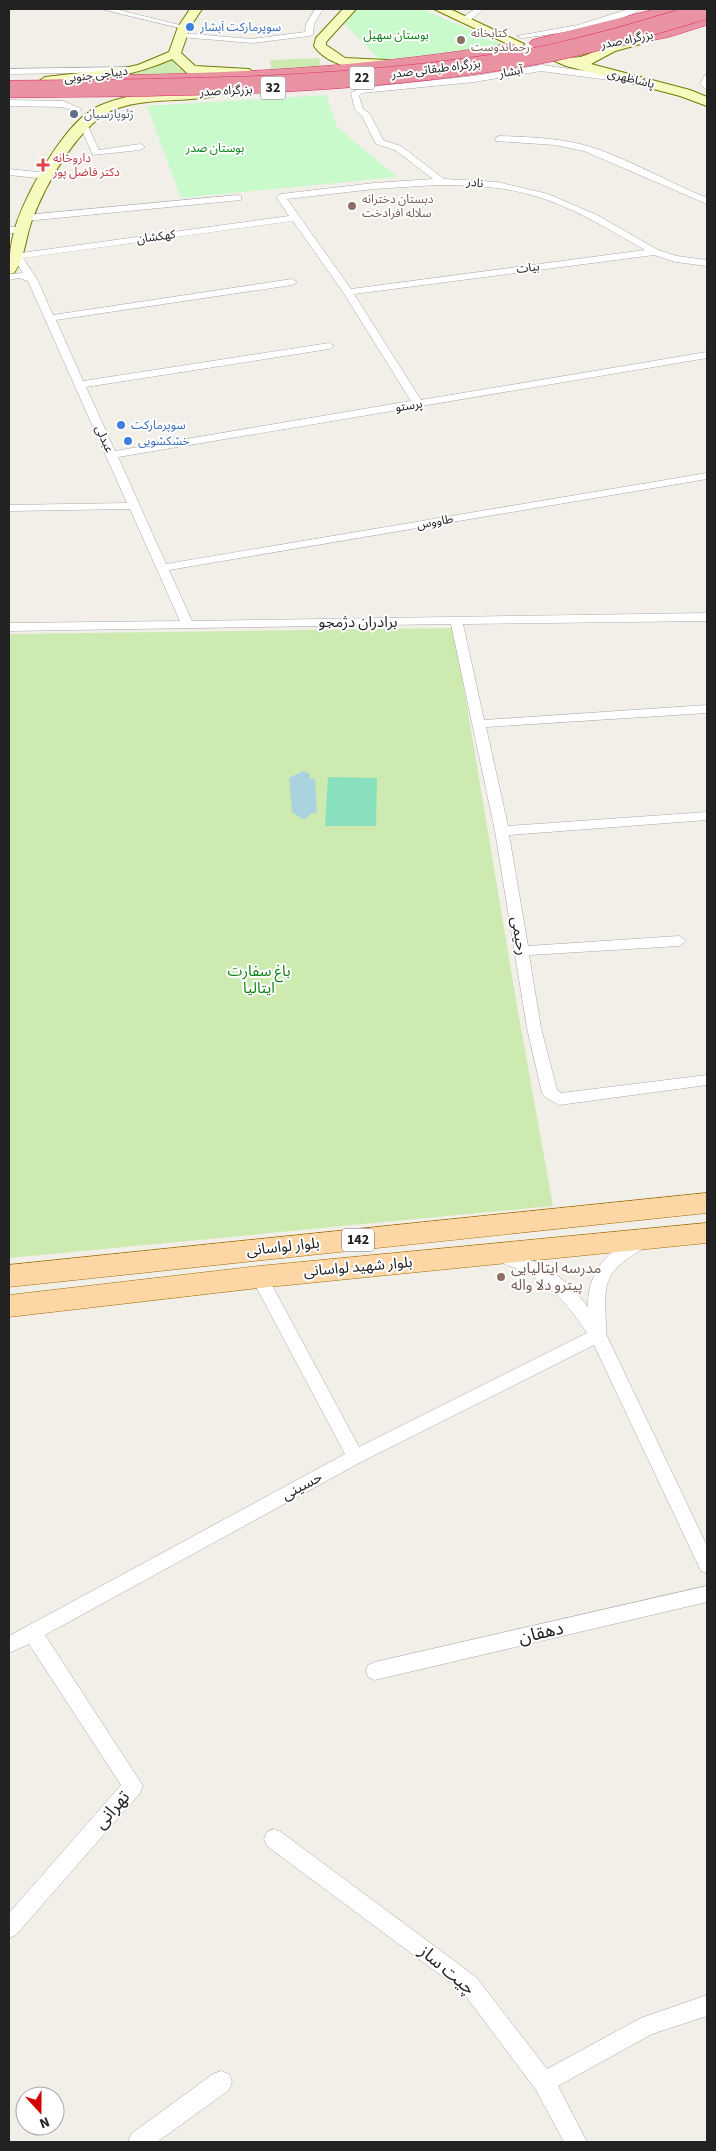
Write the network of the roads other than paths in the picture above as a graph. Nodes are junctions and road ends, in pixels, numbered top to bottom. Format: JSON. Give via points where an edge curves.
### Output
{"nodes":[{"id":1,"x":104,"y":9,"type":"edge"},
{"id":2,"x":196,"y":9,"type":"edge"},
{"id":3,"x":319,"y":9,"type":"edge"},
{"id":4,"x":350,"y":9,"type":"edge"},
{"id":5,"x":434,"y":9,"type":"edge"},
{"id":6,"x":440,"y":9,"type":"edge"},
{"id":7,"x":480,"y":9,"type":"edge"},
{"id":8,"x":636,"y":9,"type":"edge"},
{"id":9,"x":651,"y":9,"type":"edge"},
{"id":10,"x":671,"y":9,"type":"edge"},
{"id":11,"x":678,"y":9,"type":"edge"},
{"id":12,"x":707,"y":10,"type":"edge"},
{"id":13,"x":465,"y":20,"type":"junction"},
{"id":14,"x":707,"y":20,"type":"edge"},
{"id":15,"x":182,"y":31,"type":"junction"},
{"id":16,"x":517,"y":43,"type":"junction"},
{"id":17,"x":537,"y":50,"type":"junction"},
{"id":18,"x":174,"y":54,"type":"junction"},
{"id":19,"x":562,"y":58,"type":"junction"},
{"id":20,"x":423,"y":62,"type":"junction"},
{"id":21,"x":142,"y":68,"type":"junction"},
{"id":22,"x":9,"y":72,"type":"edge"},
{"id":23,"x":288,"y":74,"type":"junction"},
{"id":24,"x":632,"y":80,"type":"junction"},
{"id":25,"x":9,"y":81,"type":"edge"},
{"id":26,"x":45,"y":81,"type":"junction"},
{"id":27,"x":9,"y":89,"type":"edge"},
{"id":28,"x":215,"y":92,"type":"junction"},
{"id":29,"x":9,"y":94,"type":"edge"},
{"id":30,"x":707,"y":102,"type":"edge"},
{"id":31,"x":9,"y":103,"type":"edge"},
{"id":32,"x":22,"y":104,"type":"junction"},
{"id":33,"x":78,"y":109,"type":"dead end"},
{"id":34,"x":19,"y":114,"type":"dead end"},
{"id":35,"x":83,"y":124,"type":"junction"},
{"id":36,"x":499,"y":139,"type":"dead end"},
{"id":37,"x":140,"y":147,"type":"dead end"},
{"id":38,"x":9,"y":172,"type":"edge"},
{"id":39,"x":47,"y":176,"type":"junction"},
{"id":40,"x":440,"y":180,"type":"junction"},
{"id":41,"x":238,"y":198,"type":"dead end"},
{"id":42,"x":707,"y":200,"type":"edge"},
{"id":43,"x":294,"y":218,"type":"junction"},
{"id":44,"x":19,"y":226,"type":"edge"},
{"id":45,"x":655,"y":252,"type":"junction"},
{"id":46,"x":18,"y":256,"type":"junction"},
{"id":47,"x":707,"y":264,"type":"edge"},
{"id":48,"x":9,"y":270,"type":"edge"},
{"id":49,"x":9,"y":277,"type":"edge"},
{"id":50,"x":32,"y":279,"type":"junction"},
{"id":51,"x":292,"y":282,"type":"dead end"},
{"id":52,"x":348,"y":292,"type":"junction"},
{"id":53,"x":50,"y":318,"type":"junction"},
{"id":54,"x":329,"y":346,"type":"dead end"},
{"id":55,"x":707,"y":355,"type":"edge"},
{"id":56,"x":80,"y":385,"type":"junction"},
{"id":57,"x":418,"y":404,"type":"junction"},
{"id":58,"x":111,"y":455,"type":"junction"},
{"id":59,"x":707,"y":476,"type":"edge"},
{"id":60,"x":134,"y":506,"type":"junction"},
{"id":61,"x":9,"y":508,"type":"edge"},
{"id":62,"x":162,"y":568,"type":"junction"},
{"id":63,"x":707,"y":617,"type":"edge"},
{"id":64,"x":457,"y":622,"type":"junction"},
{"id":65,"x":187,"y":623,"type":"junction"},
{"id":66,"x":9,"y":627,"type":"edge"},
{"id":67,"x":707,"y":709,"type":"edge"},
{"id":68,"x":479,"y":724,"type":"junction"},
{"id":69,"x":707,"y":816,"type":"edge"},
{"id":70,"x":502,"y":831,"type":"junction"},
{"id":71,"x":679,"y":941,"type":"dead end"},
{"id":72,"x":522,"y":951,"type":"junction"},
{"id":73,"x":707,"y":1080,"type":"edge"},
{"id":74,"x":707,"y":1203,"type":"edge"},
{"id":75,"x":707,"y":1234,"type":"edge"},
{"id":76,"x":648,"y":1238,"type":"junction"},
{"id":77,"x":494,"y":1254,"type":"junction"},
{"id":78,"x":9,"y":1276,"type":"edge"},
{"id":79,"x":259,"y":1277,"type":"junction"},
{"id":80,"x":9,"y":1306,"type":"edge"},
{"id":81,"x":598,"y":1335,"type":"junction"},
{"id":82,"x":355,"y":1457,"type":"junction"},
{"id":83,"x":707,"y":1565,"type":"edge"},
{"id":84,"x":707,"y":1594,"type":"edge"},
{"id":85,"x":32,"y":1632,"type":"junction"},
{"id":86,"x":9,"y":1645,"type":"edge"},
{"id":87,"x":374,"y":1671,"type":"dead end"},
{"id":88,"x":274,"y":1838,"type":"dead end"},
{"id":89,"x":9,"y":1928,"type":"edge"},
{"id":90,"x":707,"y":2006,"type":"edge"},
{"id":91,"x":220,"y":2082,"type":"dead end"},
{"id":92,"x":544,"y":2082,"type":"junction"},
{"id":93,"x":139,"y":2142,"type":"edge"},
{"id":94,"x":576,"y":2142,"type":"edge"}],
"edges":[{"from":1,"to":15,"type":"street"},
{"from":2,"to":15,"type":"main road"},
{"from":3,"to":15,"type":"street","via":[[310,24],[309,34],[252,41]]},
{"from":4,"to":20,"type":"main road","via":[[320,40],[320,46],[328,55],[366,64]]},
{"from":5,"to":13,"type":"main road"},
{"from":6,"to":13,"type":"main road"},
{"from":7,"to":13,"type":"street"},
{"from":8,"to":16,"type":"street"},
{"from":9,"to":17,"type":"highway"},
{"from":10,"to":17,"type":"highway","name":"بزرگراه صدر","number":"32"},
{"from":11,"to":25,"type":"highway","name":"بزرگراه طبقاتی صدر","number":"22","via":[[544,45],[390,67],[232,78]]},
{"from":12,"to":27,"type":"highway","name":"بزرگراه طبقاتی صدر","number":"22","bridge":true,"via":[[567,49],[404,74],[218,87]]},
{"from":13,"to":16,"type":"main road"},
{"from":14,"to":19,"type":"highway","name":"بزرگراه صدر","number":"32"},
{"from":15,"to":18,"type":"main road"},
{"from":16,"to":17,"type":"highway","name":"بزرگراه صدر","number":"32"},
{"from":16,"to":20,"type":"highway","name":"بزرگراه صدر","number":"32"},
{"from":17,"to":19,"type":"highway","name":"بزرگراه صدر","number":"32","bridge":true},
{"from":17,"to":28,"type":"highway","name":"بزرگراه صدر","number":"32","via":[[388,79]]},
{"from":18,"to":21,"type":"main road","name":"دیباجی جنوبی"},
{"from":18,"to":23,"type":"main road","via":[[185,66],[199,72]]},
{"from":19,"to":24,"type":"main road","name":"پاشاظهری"},
{"from":20,"to":23,"type":"highway","name":"بزرگراه صدر","number":"32"},
{"from":21,"to":22,"type":"street"},
{"from":21,"to":26,"type":"main road","name":"دیباجی جنوبی"},
{"from":23,"to":26,"type":"highway","name":"بزرگراه صدر","number":"32"},
{"from":24,"to":30,"type":"main road","name":"پاشاظهری"},
{"from":24,"to":40,"type":"street","name":"آبشار","via":[[541,68],[354,95],[359,110],[366,114],[379,142],[398,148]]},
{"from":25,"to":26,"type":"highway","name":"بزرگراه صدر","number":"32"},
{"from":28,"to":29,"type":"highway","name":"بزرگراه صدر","number":"32"},
{"from":28,"to":35,"type":"main road","via":[[113,105],[95,113]]},
{"from":31,"to":32,"type":"street"},
{"from":32,"to":33,"type":"street","via":[[63,104]]},
{"from":32,"to":34,"type":"street"},
{"from":35,"to":37,"type":"street","via":[[96,153]]},
{"from":35,"to":39,"type":"main road"},
{"from":36,"to":42,"type":"street","via":[[585,148]]},
{"from":38,"to":39,"type":"street"},
{"from":39,"to":44,"type":"main road"},
{"from":40,"to":43,"type":"street","name":"نادر","via":[[282,197]]},
{"from":40,"to":45,"type":"street","name":"نادر","via":[[528,191],[602,221]]},
{"from":41,"to":44,"type":"street"},
{"from":43,"to":46,"type":"street","name":"کهکشان"},
{"from":43,"to":52,"type":"street"},
{"from":44,"to":46,"type":"main road"},
{"from":45,"to":47,"type":"street","name":"بیات"},
{"from":45,"to":52,"type":"street","name":"بیات"},
{"from":46,"to":48,"type":"main road"},
{"from":46,"to":50,"type":"street","name":"عبدلی"},
{"from":49,"to":50,"type":"street","via":[[19,275]]},
{"from":50,"to":53,"type":"street","name":"عبدلی"},
{"from":51,"to":53,"type":"street"},
{"from":52,"to":57,"type":"street"},
{"from":53,"to":56,"type":"street","name":"عبدلی"},
{"from":54,"to":56,"type":"street"},
{"from":55,"to":57,"type":"street","name":"پرستو"},
{"from":56,"to":58,"type":"street","name":"عبدلی"},
{"from":57,"to":58,"type":"street","name":"پرستو"},
{"from":58,"to":60,"type":"street","name":"عبدلی"},
{"from":59,"to":62,"type":"street","name":"طاووس"},
{"from":60,"to":61,"type":"street"},
{"from":60,"to":62,"type":"street","name":"عبدلی"},
{"from":62,"to":65,"type":"street","name":"عبدلی"},
{"from":63,"to":64,"type":"street","name":"برادران دژمجو"},
{"from":64,"to":65,"type":"street","name":"برادران دژمجو"},
{"from":64,"to":68,"type":"street","name":"رحیمی"},
{"from":65,"to":66,"type":"street","name":"برادران دژمجو"},
{"from":67,"to":68,"type":"street"},
{"from":68,"to":70,"type":"street","name":"رحیمی"},
{"from":69,"to":70,"type":"street"},
{"from":70,"to":72,"type":"street","name":"رحیمی"},
{"from":71,"to":72,"type":"street"},
{"from":72,"to":73,"type":"street","name":"رحیمی","via":[[534,1028],[550,1093],[554,1096],[559,1099]]},
{"from":74,"to":78,"type":"main road","name":"بلوار لواسانی","number":"142"},
{"from":75,"to":76,"type":"main road","name":"بلوار شهید لواسانی","number":"142"},
{"from":76,"to":77,"type":"main road","name":"بلوار شهید لواسانی","number":"142"},
{"from":76,"to":81,"type":"street","via":[[608,1262],[595,1294]]},
{"from":77,"to":79,"type":"main road","name":"بلوار شهید لواسانی","number":"142"},
{"from":77,"to":81,"type":"street","via":[[550,1275],[570,1294]]},
{"from":79,"to":80,"type":"main road","name":"بلوار شهید لواسانی","number":"142"},
{"from":79,"to":82,"type":"street"},
{"from":81,"to":82,"type":"street","name":"حسینی"},
{"from":81,"to":83,"type":"street"},
{"from":82,"to":85,"type":"street","name":"حسینی"},
{"from":84,"to":87,"type":"street","name":"دهقان"},
{"from":85,"to":86,"type":"street","name":"حسینی"},
{"from":85,"to":89,"type":"street","name":"تهرانی","via":[[133,1786]]},
{"from":88,"to":92,"type":"street","name":"چیت ساز","via":[[468,1984]]},
{"from":90,"to":92,"type":"street","via":[[648,2025]]},
{"from":91,"to":93,"type":"street"},
{"from":92,"to":94,"type":"street","name":"چیت ساز"}]}
